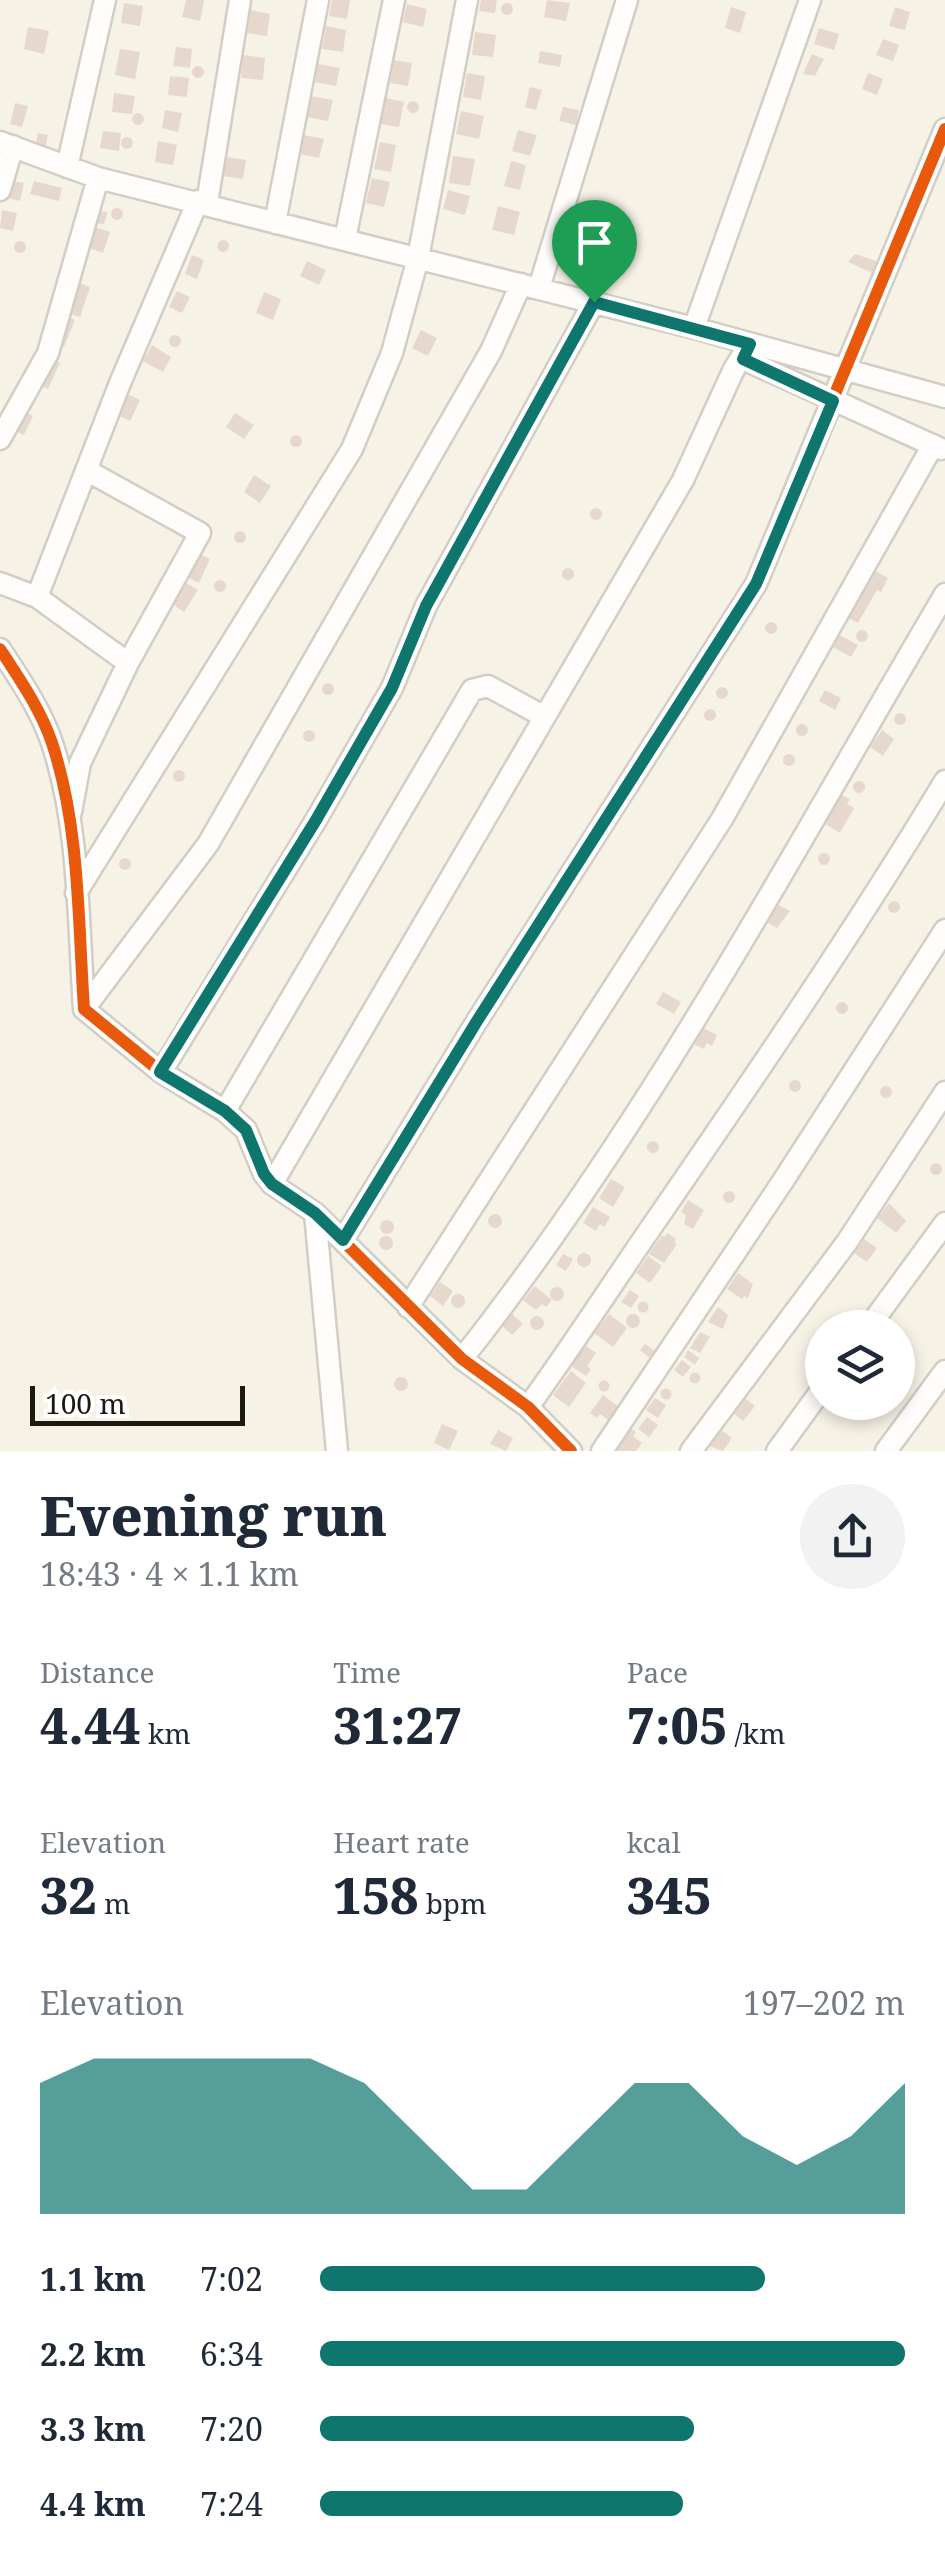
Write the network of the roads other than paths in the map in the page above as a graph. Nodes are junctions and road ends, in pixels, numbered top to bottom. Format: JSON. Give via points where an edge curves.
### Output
{"nodes":[{"id":1,"x":105,"y":0,"type":"edge"},
{"id":2,"x":240,"y":0,"type":"edge"},
{"id":3,"x":318,"y":0,"type":"edge"},
{"id":4,"x":394,"y":0,"type":"edge"},
{"id":5,"x":467,"y":0,"type":"edge"},
{"id":6,"x":627,"y":0,"type":"edge"},
{"id":7,"x":810,"y":0,"type":"edge"},
{"id":8,"x":945,"y":128,"type":"edge"},
{"id":9,"x":7,"y":144,"type":"edge"},
{"id":10,"x":66,"y":167,"type":"junction"},
{"id":11,"x":98,"y":178,"type":"junction"},
{"id":12,"x":0,"y":190,"type":"edge"},
{"id":13,"x":203,"y":202,"type":"junction"},
{"id":14,"x":275,"y":223,"type":"junction"},
{"id":15,"x":345,"y":239,"type":"junction"},
{"id":16,"x":418,"y":258,"type":"junction"},
{"id":17,"x":530,"y":286,"type":"junction"},
{"id":18,"x":594,"y":302,"type":"junction"},
{"id":19,"x":694,"y":328,"type":"junction"},
{"id":20,"x":746,"y":352,"type":"junction"},
{"id":21,"x":844,"y":372,"type":"junction"},
{"id":22,"x":945,"y":397,"type":"edge"},
{"id":23,"x":833,"y":401,"type":"junction"},
{"id":24,"x":0,"y":439,"type":"edge"},
{"id":25,"x":939,"y":448,"type":"edge"},
{"id":26,"x":86,"y":470,"type":"junction"},
{"id":27,"x":0,"y":583,"type":"edge"},
{"id":28,"x":945,"y":594,"type":"edge"},
{"id":29,"x":37,"y":597,"type":"junction"},
{"id":30,"x":0,"y":650,"type":"edge"},
{"id":31,"x":128,"y":663,"type":"junction"},
{"id":32,"x":543,"y":716,"type":"junction"},
{"id":33,"x":945,"y":780,"type":"edge"},
{"id":34,"x":69,"y":820,"type":"junction"},
{"id":35,"x":76,"y":894,"type":"junction"},
{"id":36,"x":945,"y":930,"type":"edge"},
{"id":37,"x":84,"y":1009,"type":"junction"},
{"id":38,"x":160,"y":1072,"type":"junction"},
{"id":39,"x":945,"y":1092,"type":"edge"},
{"id":40,"x":225,"y":1111,"type":"junction"},
{"id":41,"x":272,"y":1184,"type":"junction"},
{"id":42,"x":315,"y":1213,"type":"junction"},
{"id":43,"x":945,"y":1223,"type":"edge"},
{"id":44,"x":343,"y":1240,"type":"junction"},
{"id":45,"x":408,"y":1307,"type":"junction"},
{"id":46,"x":881,"y":1310,"type":"edge"},
{"id":47,"x":462,"y":1360,"type":"junction"},
{"id":48,"x":945,"y":1371,"type":"edge"},
{"id":49,"x":528,"y":1407,"type":"junction"},
{"id":50,"x":805,"y":1412,"type":"edge"},
{"id":51,"x":564,"y":1448,"type":"edge"},
{"id":52,"x":337,"y":1451,"type":"edge"},
{"id":53,"x":602,"y":1451,"type":"edge"},
{"id":54,"x":691,"y":1451,"type":"edge"},
{"id":55,"x":777,"y":1451,"type":"edge"},
{"id":56,"x":886,"y":1451,"type":"edge"}],
"edges":[{"from":1,"to":10,"type":"street"},
{"from":2,"to":13,"type":"street"},
{"from":3,"to":14,"type":"street"},
{"from":4,"to":15,"type":"street"},
{"from":5,"to":16,"type":"street"},
{"from":6,"to":17,"type":"street"},
{"from":7,"to":19,"type":"street"},
{"from":8,"to":21,"type":"street"},
{"from":9,"to":10,"type":"street"},
{"from":9,"to":12,"type":"street"},
{"from":10,"to":11,"type":"street"},
{"from":11,"to":13,"type":"street"},
{"from":11,"to":24,"type":"street","via":[[48,353]]},
{"from":13,"to":14,"type":"street"},
{"from":13,"to":26,"type":"street"},
{"from":14,"to":15,"type":"street"},
{"from":15,"to":16,"type":"street"},
{"from":16,"to":17,"type":"street"},
{"from":16,"to":35,"type":"street","via":[[392,353],[352,449]]},
{"from":17,"to":18,"type":"street"},
{"from":17,"to":37,"type":"street","via":[[208,844]]},
{"from":18,"to":19,"type":"street"},
{"from":18,"to":38,"type":"street","via":[[426,606],[392,688]]},
{"from":19,"to":20,"type":"street"},
{"from":20,"to":21,"type":"street"},
{"from":20,"to":23,"type":"street"},
{"from":20,"to":32,"type":"street","via":[[683,480]]},
{"from":21,"to":22,"type":"street"},
{"from":21,"to":23,"type":"street"},
{"from":23,"to":25,"type":"street"},
{"from":23,"to":44,"type":"street","via":[[756,584]]},
{"from":25,"to":45,"type":"street","via":[[722,819]]},
{"from":26,"to":29,"type":"street"},
{"from":26,"to":31,"type":"street","via":[[200,533]]},
{"from":27,"to":29,"type":"street"},
{"from":28,"to":47,"type":"street","via":[[602,1168]]},
{"from":29,"to":31,"type":"street"},
{"from":30,"to":34,"type":"street","via":[[52,742]]},
{"from":31,"to":34,"type":"street","via":[[80,763]]},
{"from":32,"to":40,"type":"street","via":[[488,686],[472,690]]},
{"from":32,"to":41,"type":"street"},
{"from":33,"to":49,"type":"street","via":[[734,1109]]},
{"from":34,"to":35,"type":"street"},
{"from":35,"to":37,"type":"street"},
{"from":36,"to":53,"type":"street"},
{"from":37,"to":38,"type":"street"},
{"from":38,"to":40,"type":"street"},
{"from":39,"to":54,"type":"street","via":[[847,1242]]},
{"from":40,"to":41,"type":"street","via":[[246,1130]]},
{"from":41,"to":42,"type":"street"},
{"from":42,"to":44,"type":"street"},
{"from":42,"to":52,"type":"street"},
{"from":43,"to":46,"type":"street"},
{"from":44,"to":45,"type":"street"},
{"from":45,"to":47,"type":"street"},
{"from":47,"to":49,"type":"street"},
{"from":48,"to":56,"type":"street"},
{"from":49,"to":51,"type":"street"},
{"from":50,"to":55,"type":"street"}]}
